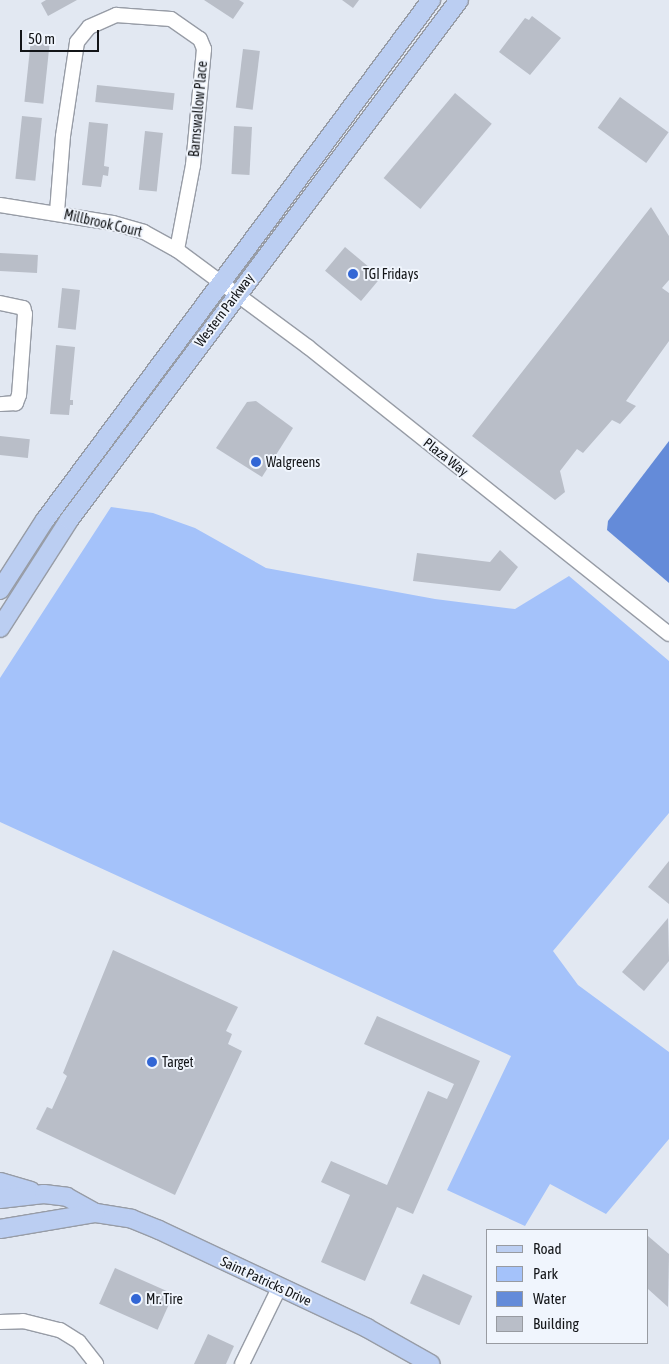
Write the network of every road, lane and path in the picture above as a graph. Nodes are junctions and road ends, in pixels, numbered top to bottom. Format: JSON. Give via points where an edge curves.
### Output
{"nodes":[{"id":1,"x":432,"y":0,"type":"edge"},
{"id":2,"x":459,"y":0,"type":"edge"},
{"id":3,"x":0,"y":205,"type":"edge"},
{"id":4,"x":57,"y":212,"type":"junction"},
{"id":5,"x":177,"y":250,"type":"junction"},
{"id":6,"x":222,"y":282,"type":"junction"},
{"id":7,"x":236,"y":293,"type":"junction"},
{"id":8,"x":0,"y":303,"type":"edge"},
{"id":9,"x":0,"y":404,"type":"edge"},
{"id":10,"x":0,"y":590,"type":"edge"},
{"id":11,"x":0,"y":628,"type":"edge"},
{"id":12,"x":669,"y":634,"type":"edge"},
{"id":13,"x":0,"y":1182,"type":"edge"},
{"id":14,"x":44,"y":1194,"type":"junction"},
{"id":15,"x":0,"y":1199,"type":"edge"},
{"id":16,"x":96,"y":1212,"type":"junction"},
{"id":17,"x":0,"y":1229,"type":"edge"},
{"id":18,"x":279,"y":1288,"type":"junction"},
{"id":19,"x":0,"y":1322,"type":"edge"},
{"id":20,"x":96,"y":1364,"type":"edge"},
{"id":21,"x":242,"y":1364,"type":"edge"},
{"id":22,"x":431,"y":1364,"type":"edge"}],
"edges":[{"from":1,"to":6,"type":"main road","name":"Western Parkway"},
{"from":2,"to":7,"type":"main road","name":"Western Parkway"},
{"from":3,"to":4,"type":"street","name":"Millbrook Court"},
{"from":4,"to":5,"type":"street","name":"Millbrook Court","via":[[134,228]]},
{"from":4,"to":5,"type":"street","name":"Barnswallow Place","via":[[77,42],[89,27],[116,14],[172,19],[200,39],[204,48],[193,165]]},
{"from":5,"to":6,"type":"street","name":"Millbrook Court"},
{"from":6,"to":7,"type":"street","name":"Plaza Way"},
{"from":6,"to":10,"type":"main road","name":"Western Parkway","via":[[46,520]]},
{"from":7,"to":11,"type":"main road","name":"Western Parkway","via":[[69,520]]},
{"from":7,"to":12,"type":"street","name":"Plaza Way"},
{"from":8,"to":9,"type":"street","via":[[23,308],[25,314],[19,395],[16,403]]},
{"from":13,"to":14,"type":"main road"},
{"from":14,"to":15,"type":"main road","name":"Saint Patricks Drive"},
{"from":14,"to":16,"type":"main road","name":"Saint Patricks Drive","via":[[67,1197]]},
{"from":16,"to":17,"type":"main road","name":"Saint Patricks Drive"},
{"from":16,"to":18,"type":"main road","name":"Saint Patricks Drive","via":[[132,1219],[159,1230]]},
{"from":18,"to":21,"type":"street"},
{"from":18,"to":22,"type":"main road","name":"Saint Patricks Drive","via":[[367,1328]]},
{"from":19,"to":20,"type":"street","via":[[28,1322],[60,1330],[80,1342]]}]}
